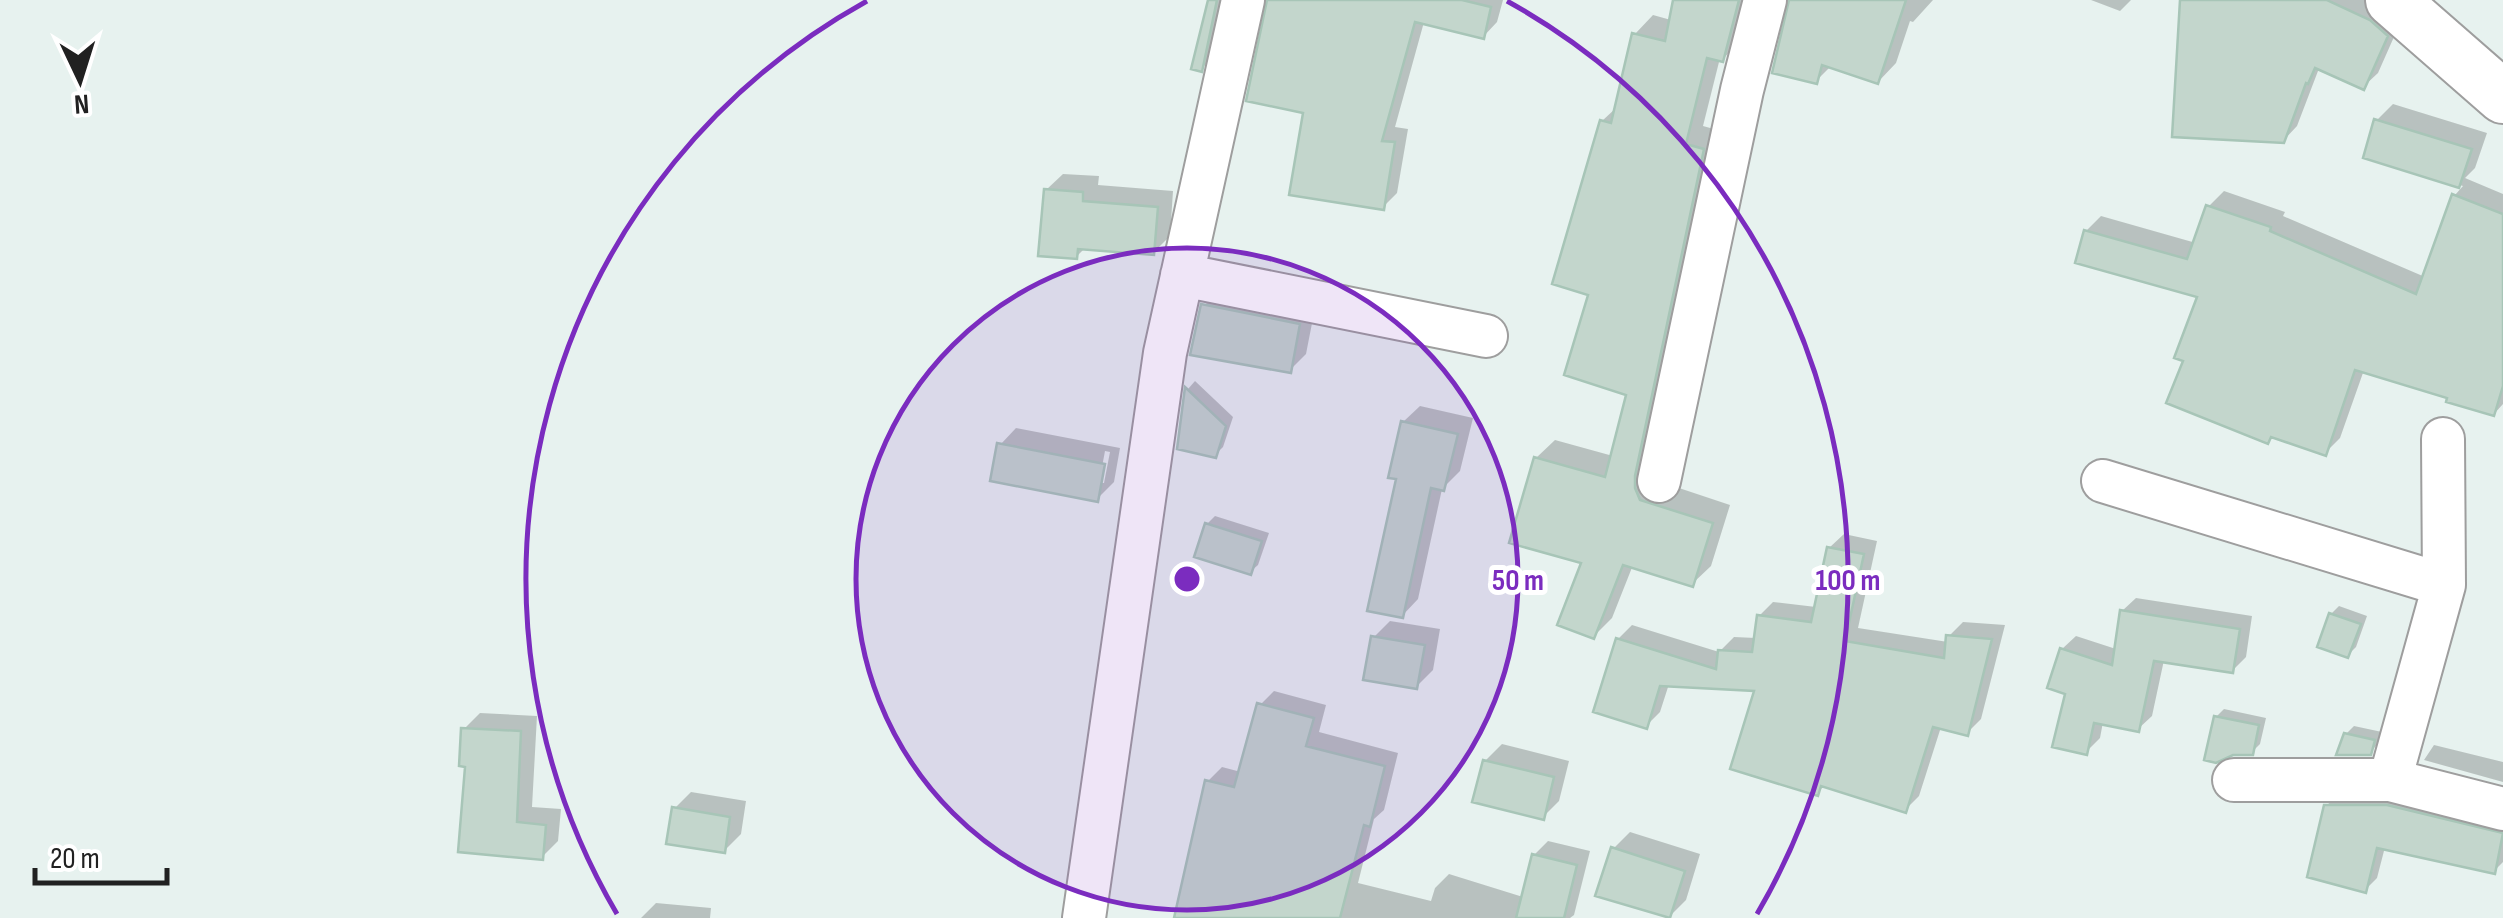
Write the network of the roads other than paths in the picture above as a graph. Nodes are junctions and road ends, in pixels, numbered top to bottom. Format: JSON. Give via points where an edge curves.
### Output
{"nodes":[{"id":1,"x":1243,"y":0,"type":"edge"},
{"id":2,"x":1765,"y":0,"type":"edge"},
{"id":3,"x":2392,"y":0,"type":"edge"},
{"id":4,"x":2503,"y":97,"type":"edge"},
{"id":5,"x":1182,"y":276,"type":"junction"},
{"id":6,"x":1486,"y":336,"type":"dead end"},
{"id":7,"x":2443,"y":439,"type":"dead end"},
{"id":8,"x":2103,"y":481,"type":"dead end"},
{"id":9,"x":1659,"y":482,"type":"dead end"},
{"id":10,"x":2444,"y":585,"type":"junction"},
{"id":11,"x":2234,"y":780,"type":"dead end"},
{"id":12,"x":2390,"y":780,"type":"junction"},
{"id":13,"x":2503,"y":810,"type":"edge"},
{"id":14,"x":1084,"y":918,"type":"edge"}],
"edges":[{"from":1,"to":5,"type":"street"},
{"from":2,"to":9,"type":"street"},
{"from":3,"to":4,"type":"street"},
{"from":5,"to":6,"type":"street"},
{"from":5,"to":14,"type":"street","via":[[1162,372]]},
{"from":7,"to":10,"type":"street"},
{"from":8,"to":10,"type":"street"},
{"from":10,"to":12,"type":"street"},
{"from":11,"to":12,"type":"street"},
{"from":12,"to":13,"type":"street"}]}
